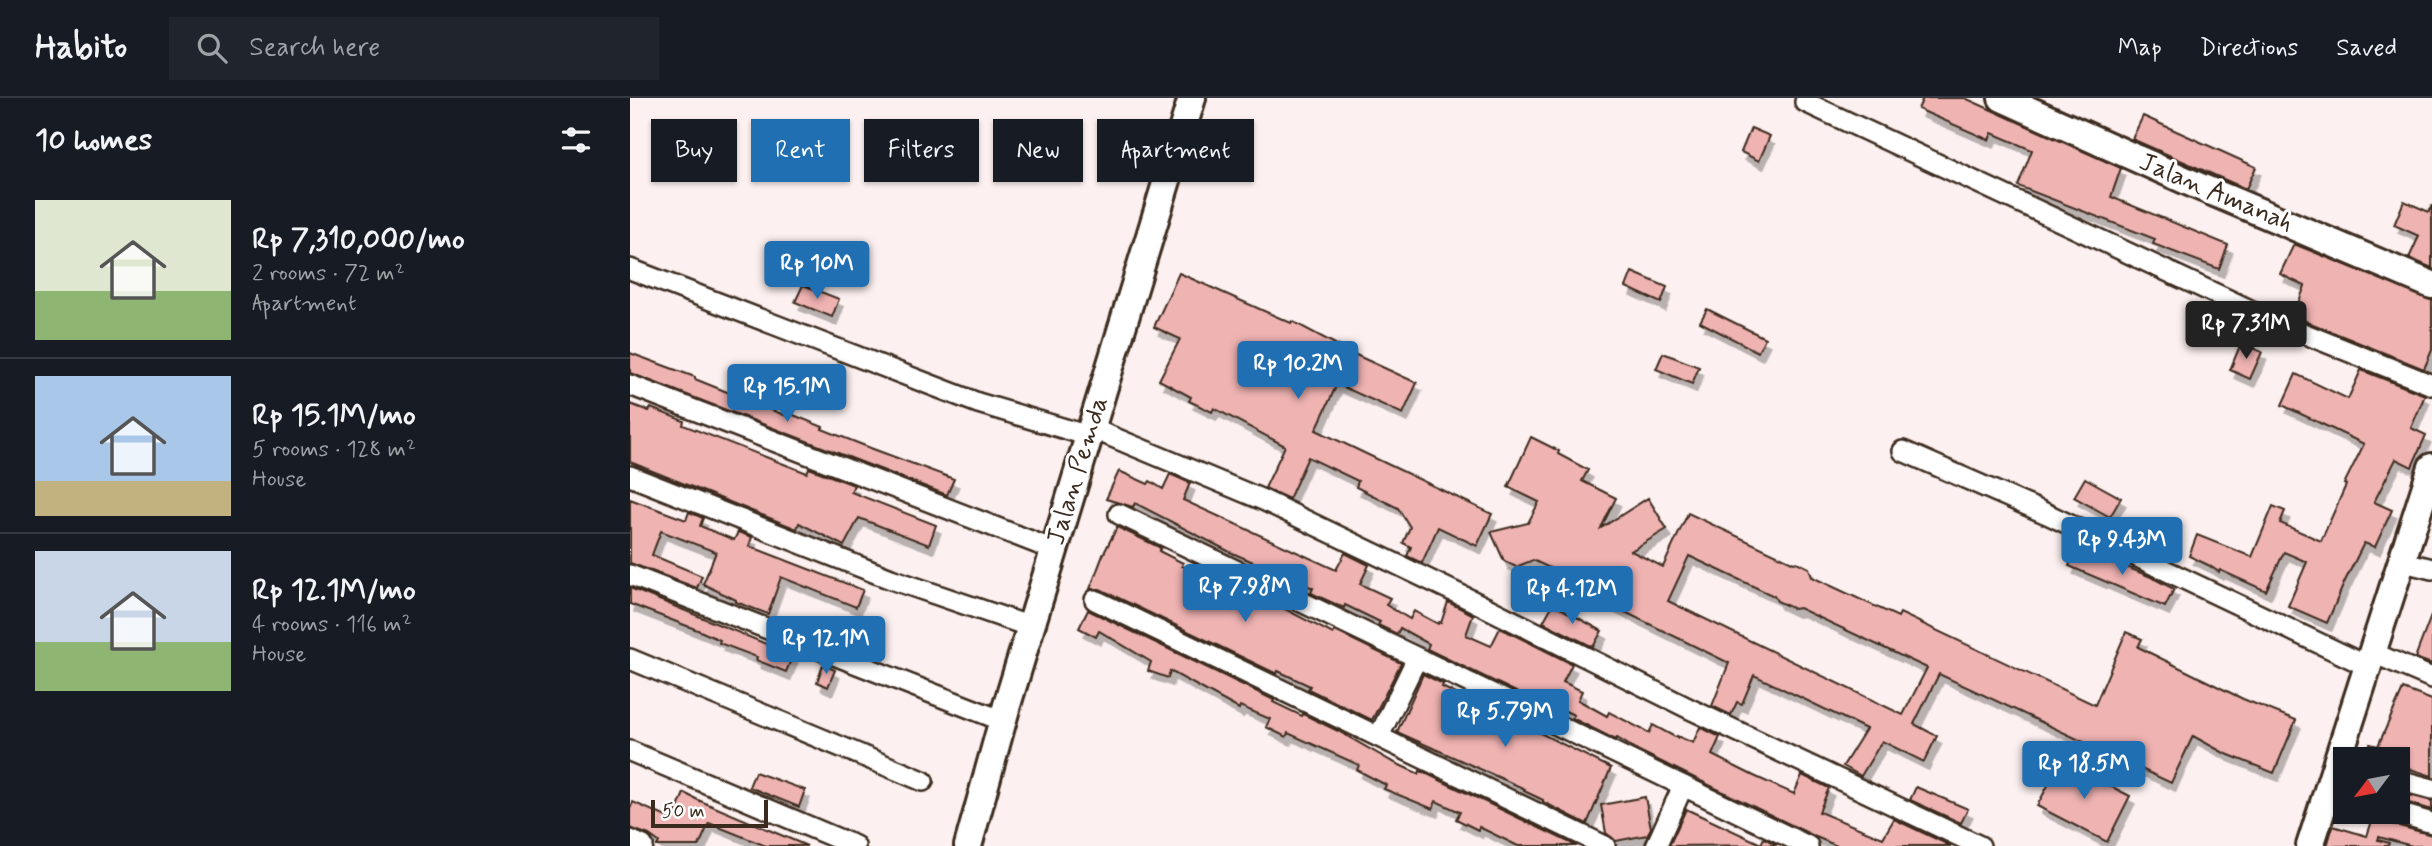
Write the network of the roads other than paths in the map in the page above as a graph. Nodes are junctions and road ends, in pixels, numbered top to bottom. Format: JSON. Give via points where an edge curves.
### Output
{"nodes":[{"id":1,"x":1192,"y":98,"type":"edge"},
{"id":2,"x":2002,"y":98,"type":"edge"},
{"id":3,"x":1805,"y":102,"type":"dead end"},
{"id":4,"x":630,"y":269,"type":"edge"},
{"id":5,"x":2432,"y":285,"type":"edge"},
{"id":6,"x":630,"y":385,"type":"edge"},
{"id":7,"x":2432,"y":385,"type":"edge"},
{"id":8,"x":1090,"y":432,"type":"junction"},
{"id":9,"x":1903,"y":451,"type":"dead end"},
{"id":10,"x":2432,"y":467,"type":"edge"},
{"id":11,"x":630,"y":476,"type":"edge"},
{"id":12,"x":1119,"y":513,"type":"dead end"},
{"id":13,"x":1054,"y":550,"type":"junction"},
{"id":14,"x":2400,"y":561,"type":"junction"},
{"id":15,"x":2432,"y":569,"type":"edge"},
{"id":16,"x":630,"y":575,"type":"edge"},
{"id":17,"x":1095,"y":600,"type":"dead end"},
{"id":18,"x":1031,"y":626,"type":"junction"},
{"id":19,"x":1417,"y":657,"type":"junction"},
{"id":20,"x":630,"y":659,"type":"edge"},
{"id":21,"x":2369,"y":659,"type":"junction"},
{"id":22,"x":2432,"y":678,"type":"edge"},
{"id":23,"x":1003,"y":721,"type":"junction"},
{"id":24,"x":1379,"y":736,"type":"junction"},
{"id":25,"x":2347,"y":747,"type":"edge"},
{"id":26,"x":630,"y":751,"type":"edge"},
{"id":27,"x":923,"y":781,"type":"dead end"},
{"id":28,"x":2410,"y":783,"type":"edge"},
{"id":29,"x":1683,"y":786,"type":"junction"},
{"id":30,"x":2432,"y":789,"type":"edge"},
{"id":31,"x":2333,"y":796,"type":"edge"},
{"id":32,"x":2410,"y":816,"type":"edge"},
{"id":33,"x":2432,"y":823,"type":"edge"},
{"id":34,"x":630,"y":840,"type":"edge"},
{"id":35,"x":643,"y":846,"type":"edge"},
{"id":36,"x":855,"y":846,"type":"edge"},
{"id":37,"x":968,"y":846,"type":"edge"},
{"id":38,"x":1605,"y":846,"type":"edge"},
{"id":39,"x":1656,"y":846,"type":"edge"},
{"id":40,"x":1808,"y":846,"type":"edge"},
{"id":41,"x":1980,"y":846,"type":"edge"},
{"id":42,"x":2310,"y":846,"type":"edge"}],
"edges":[{"from":1,"to":8,"type":"street","name":"Jalan Pemda"},
{"from":2,"to":5,"type":"street","name":"Jalan Amanah"},
{"from":3,"to":7,"type":"street","via":[[2278,323]]},
{"from":4,"to":8,"type":"street","via":[[978,403]]},
{"from":6,"to":13,"type":"street"},
{"from":8,"to":13,"type":"street","name":"Jalan Pemda"},
{"from":8,"to":41,"type":"street","via":[[1263,500]]},
{"from":9,"to":21,"type":"street"},
{"from":10,"to":14,"type":"street"},
{"from":11,"to":18,"type":"street","via":[[891,579]]},
{"from":12,"to":19,"type":"street"},
{"from":13,"to":18,"type":"street","name":"Jalan Pemda"},
{"from":14,"to":15,"type":"street"},
{"from":14,"to":21,"type":"street"},
{"from":16,"to":23,"type":"street"},
{"from":17,"to":24,"type":"street"},
{"from":18,"to":23,"type":"street","name":"Jalan Pemda"},
{"from":19,"to":24,"type":"street"},
{"from":19,"to":29,"type":"street"},
{"from":20,"to":27,"type":"street"},
{"from":21,"to":22,"type":"street"},
{"from":21,"to":25,"type":"street"},
{"from":23,"to":37,"type":"street","name":"Jalan Pemda"},
{"from":24,"to":38,"type":"street"},
{"from":26,"to":36,"type":"street"},
{"from":28,"to":30,"type":"street"},
{"from":29,"to":39,"type":"street"},
{"from":29,"to":40,"type":"street"},
{"from":31,"to":42,"type":"street"},
{"from":32,"to":33,"type":"street"},
{"from":34,"to":35,"type":"street"}]}
